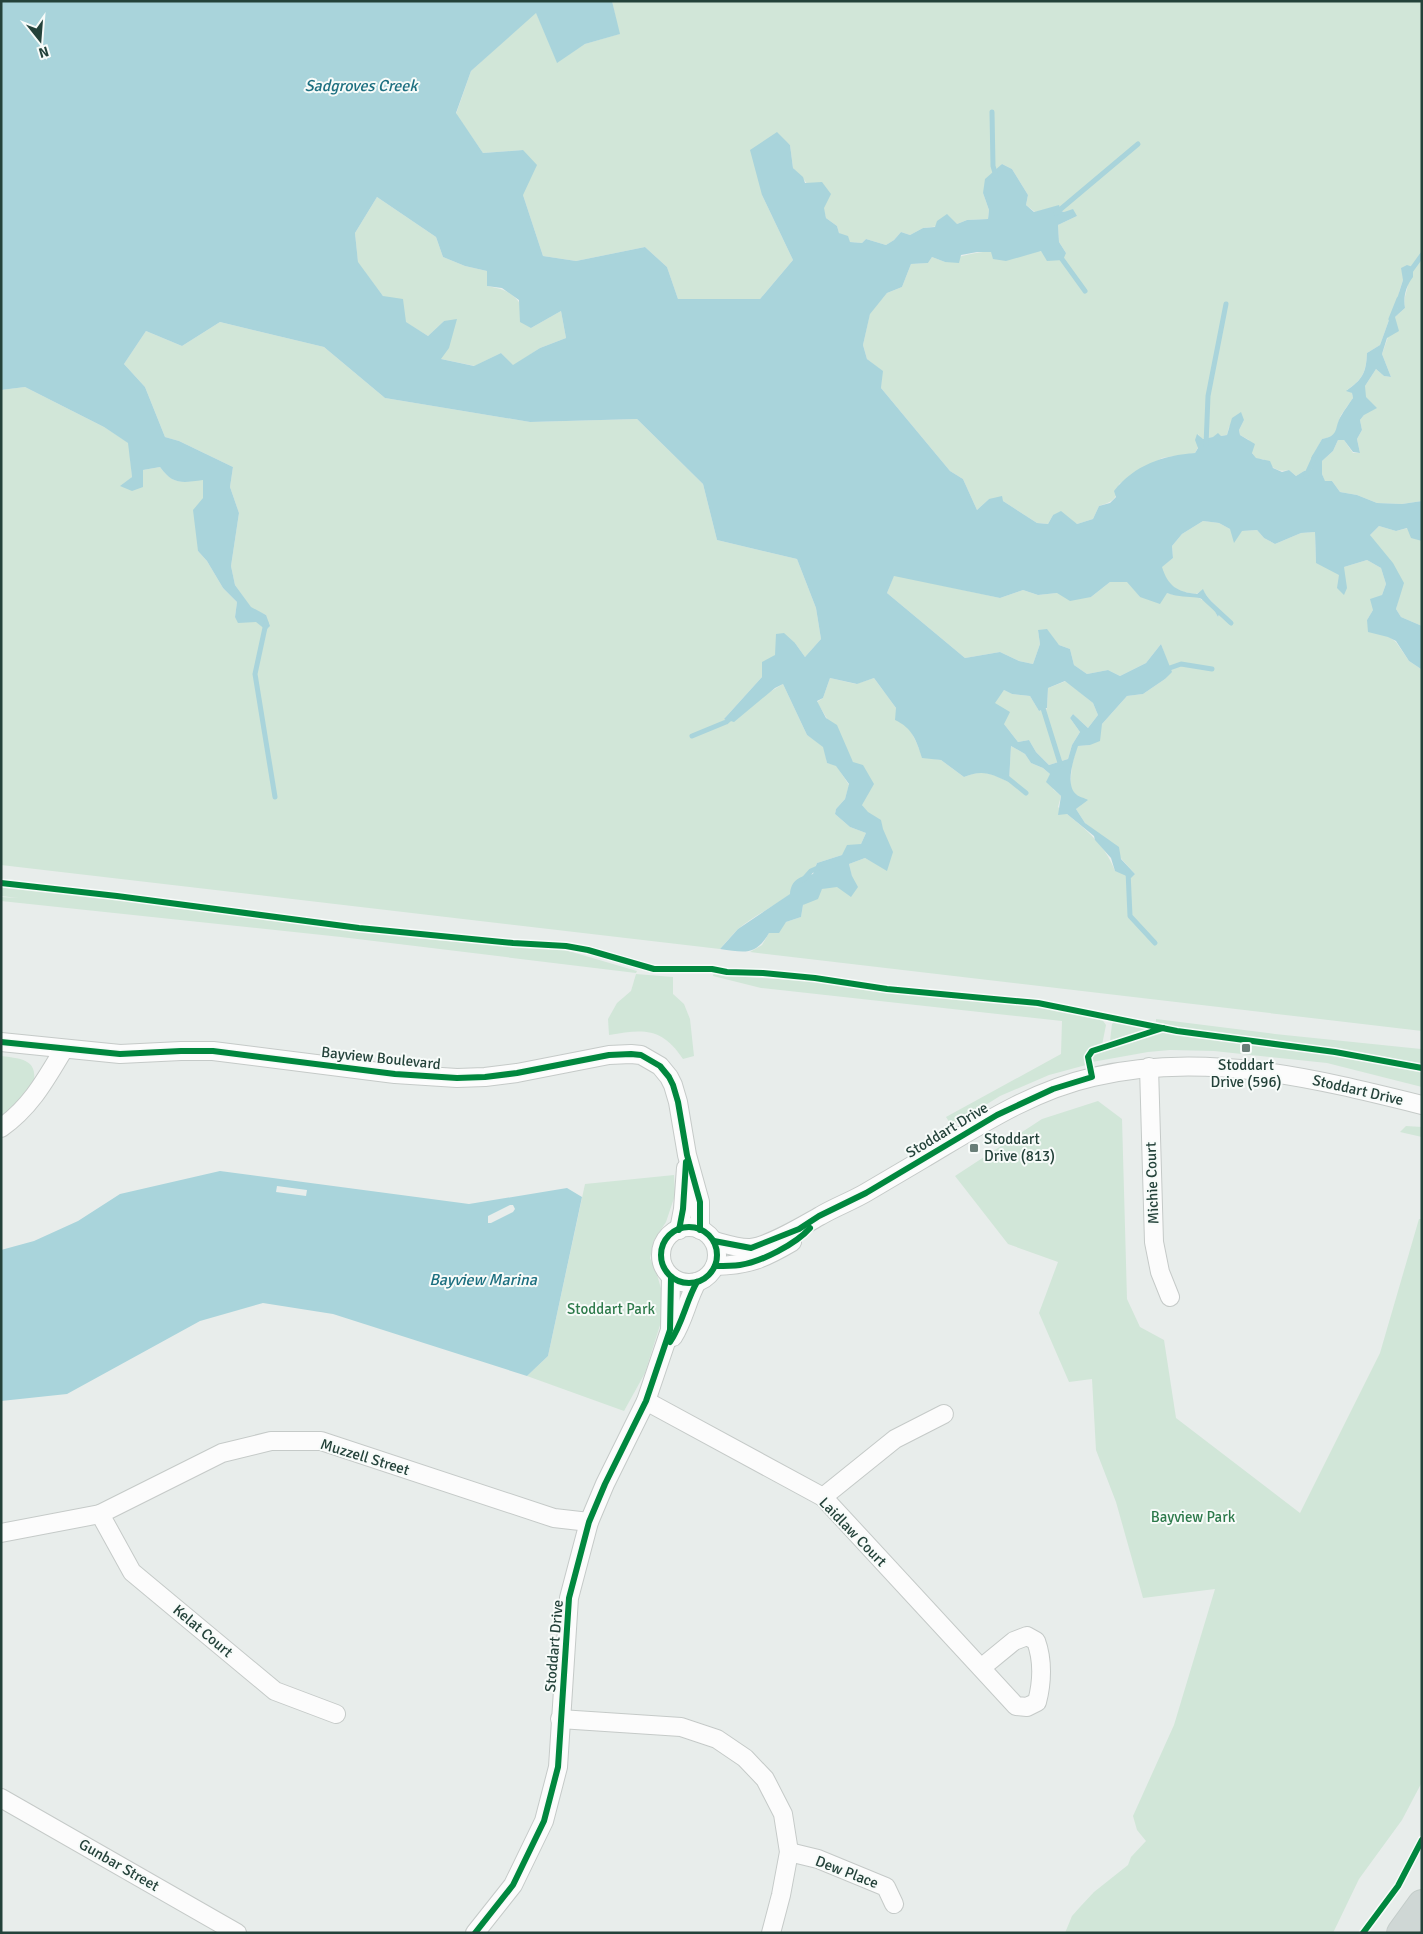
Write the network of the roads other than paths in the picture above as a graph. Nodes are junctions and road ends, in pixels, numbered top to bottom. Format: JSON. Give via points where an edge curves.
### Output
{"nodes":[{"id":1,"x":1,"y":1042,"type":"edge"},
{"id":2,"x":64,"y":1048,"type":"junction"},
{"id":3,"x":1149,"y":1067,"type":"junction"},
{"id":4,"x":1422,"y":1105,"type":"edge"},
{"id":5,"x":1,"y":1128,"type":"edge"},
{"id":6,"x":687,"y":1155,"type":"junction"},
{"id":7,"x":819,"y":1216,"type":"junction"},
{"id":8,"x":679,"y":1230,"type":"junction"},
{"id":9,"x":700,"y":1230,"type":"junction"},
{"id":10,"x":714,"y":1242,"type":"junction"},
{"id":11,"x":715,"y":1266,"type":"junction"},
{"id":12,"x":671,"y":1276,"type":"junction"},
{"id":13,"x":697,"y":1282,"type":"junction"},
{"id":14,"x":1170,"y":1297,"type":"dead end"},
{"id":15,"x":661,"y":1357,"type":"junction"},
{"id":16,"x":646,"y":1402,"type":"junction"},
{"id":17,"x":944,"y":1414,"type":"dead end"},
{"id":18,"x":823,"y":1497,"type":"junction"},
{"id":19,"x":100,"y":1514,"type":"junction"},
{"id":20,"x":589,"y":1522,"type":"junction"},
{"id":21,"x":1,"y":1533,"type":"edge"},
{"id":22,"x":980,"y":1668,"type":"dead end"},
{"id":23,"x":336,"y":1714,"type":"dead end"},
{"id":24,"x":560,"y":1719,"type":"junction"},
{"id":25,"x":1,"y":1798,"type":"edge"},
{"id":26,"x":789,"y":1852,"type":"junction"},
{"id":27,"x":894,"y":1904,"type":"dead end"},
{"id":28,"x":1422,"y":1904,"type":"edge"},
{"id":29,"x":237,"y":1933,"type":"edge"},
{"id":30,"x":474,"y":1933,"type":"edge"},
{"id":31,"x":771,"y":1933,"type":"edge"},
{"id":32,"x":1400,"y":1933,"type":"edge"}],
"edges":[{"from":1,"to":2,"type":"street","name":"Bayview Boulevard"},
{"from":2,"to":5,"type":"street","via":[[37,1094]]},
{"from":2,"to":6,"type":"street","name":"Bayview Boulevard","via":[[120,1054],[213,1051],[395,1074],[457,1078],[501,1075],[609,1055],[631,1054],[652,1060],[669,1077],[678,1102]]},
{"from":3,"to":4,"type":"street","name":"Stoddart Drive","via":[[1210,1067],[1269,1072],[1325,1081]]},
{"from":3,"to":7,"type":"street","name":"Stoddart Drive","via":[[1092,1077],[1026,1100]]},
{"from":3,"to":14,"type":"street","name":"Michie Court","via":[[1154,1242],[1160,1272]]},
{"from":6,"to":8,"type":"street","name":"Bayview Boulevard"},
{"from":6,"to":9,"type":"street","name":"Bayview Boulevard","via":[[700,1202]]},
{"from":7,"to":10,"type":"street","name":"Stoddart Drive","via":[[799,1229],[751,1248]]},
{"from":7,"to":11,"type":"street","name":"Stoddart Drive","via":[[802,1236],[760,1260]]},
{"from":8,"to":9,"type":"street"},
{"from":8,"to":12,"type":"street","via":[[669,1236],[663,1246],[664,1268]]},
{"from":9,"to":10,"type":"street"},
{"from":10,"to":11,"type":"street","via":[[717,1249]]},
{"from":11,"to":13,"type":"street","via":[[708,1276]]},
{"from":12,"to":13,"type":"street","via":[[679,1281]]},
{"from":12,"to":15,"type":"street","name":"Stoddart Drive","via":[[670,1330]]},
{"from":13,"to":15,"type":"street","name":"Stoddart Drive","via":[[679,1329]]},
{"from":15,"to":16,"type":"street","name":"Stoddart Drive"},
{"from":16,"to":18,"type":"street","name":"Laidlaw Court"},
{"from":16,"to":20,"type":"street","name":"Stoddart Drive"},
{"from":17,"to":18,"type":"street","via":[[895,1439]]},
{"from":18,"to":22,"type":"street","name":"Laidlaw Court"},
{"from":19,"to":20,"type":"street","name":"Muzzell Street","via":[[222,1453],[271,1441],[321,1441],[554,1518]]},
{"from":19,"to":21,"type":"street","name":"Muzzell Street"},
{"from":19,"to":23,"type":"street","name":"Kelat Court","via":[[132,1572],[275,1691]]},
{"from":20,"to":24,"type":"street","name":"Stoddart Drive","via":[[569,1598]]},
{"from":24,"to":26,"type":"street","via":[[680,1727],[717,1739],[745,1758],[765,1779],[783,1814]]},
{"from":24,"to":30,"type":"street","name":"Stoddart Drive","via":[[558,1767],[544,1821],[513,1885]]},
{"from":25,"to":29,"type":"street","name":"Gunbar Street"},
{"from":26,"to":27,"type":"street","name":"Dew Place","via":[[818,1859],[886,1887]]},
{"from":26,"to":31,"type":"street"},
{"from":28,"to":32,"type":"main road"}]}
